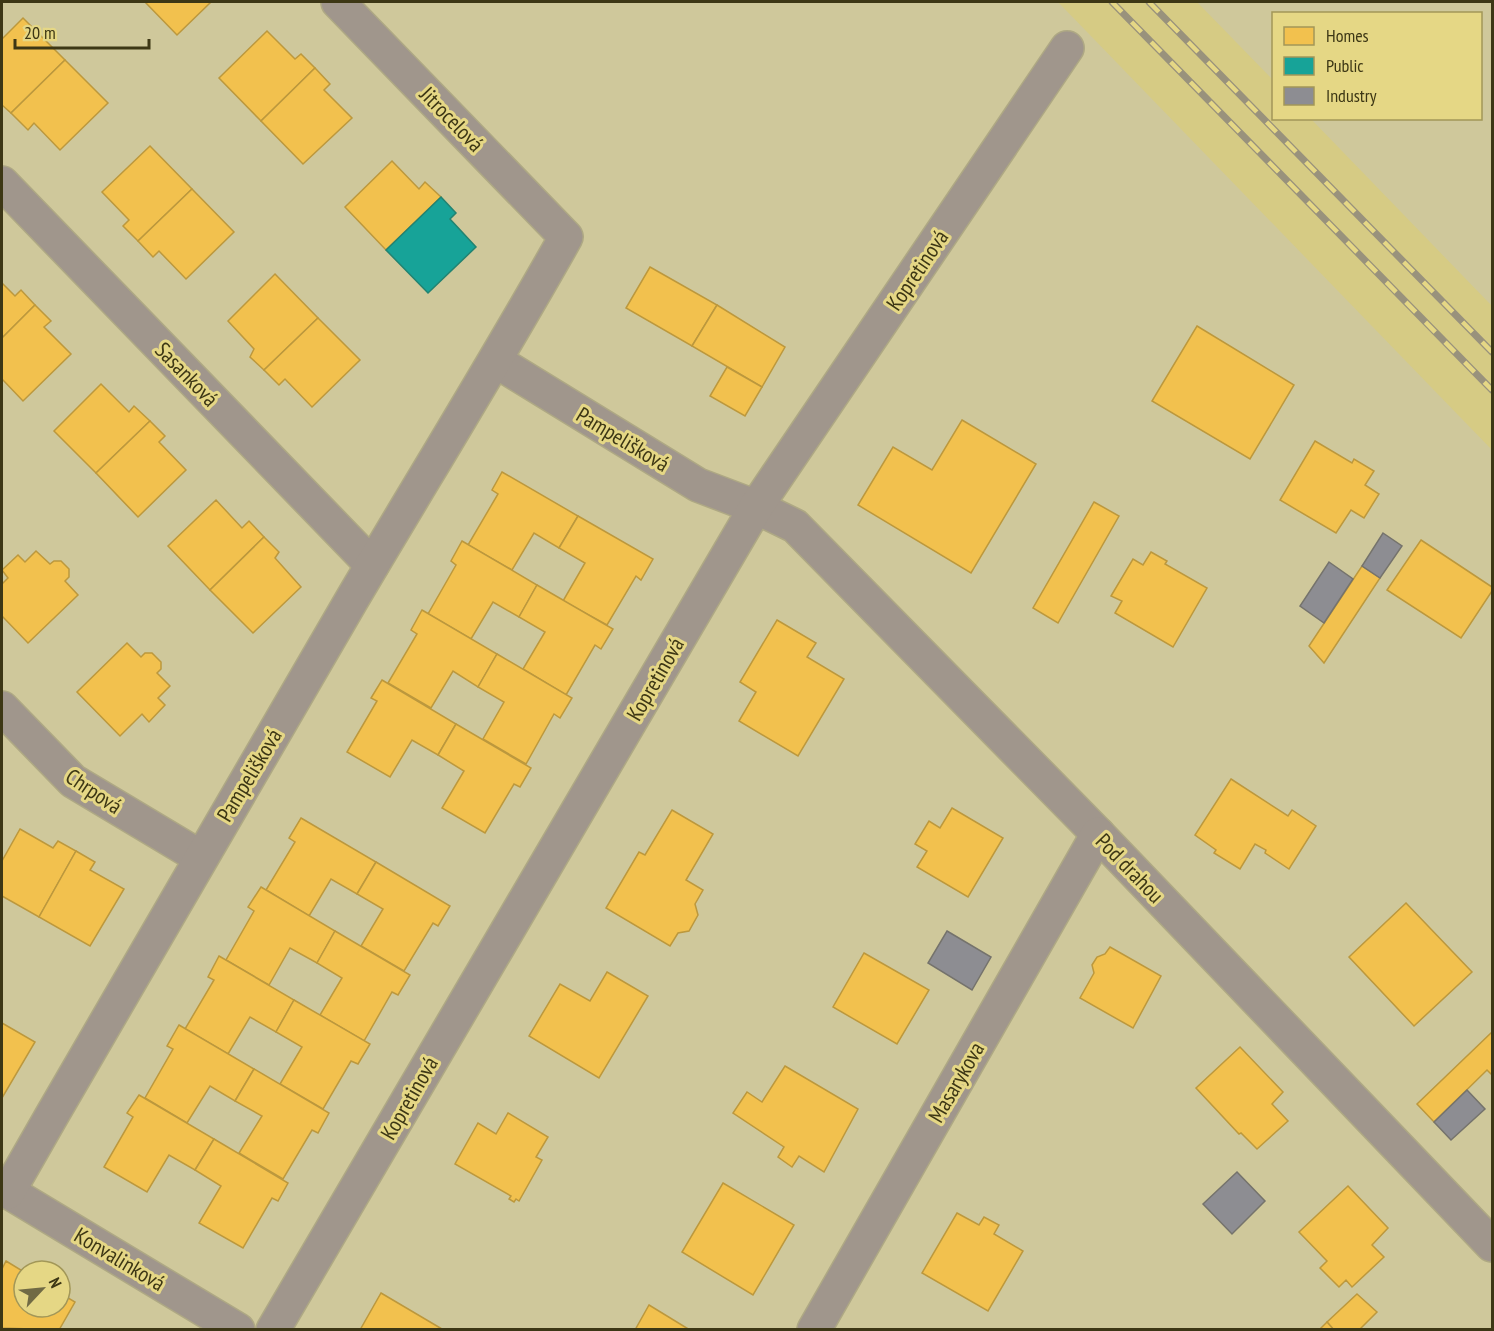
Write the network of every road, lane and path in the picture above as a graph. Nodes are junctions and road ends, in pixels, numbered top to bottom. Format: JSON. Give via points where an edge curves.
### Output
{"nodes":[{"id":1,"x":338,"y":2,"type":"edge"},
{"id":2,"x":1067,"y":48,"type":"dead end"},
{"id":3,"x":2,"y":183,"type":"edge"},
{"id":4,"x":566,"y":237,"type":"joint"},
{"id":5,"x":496,"y":361,"type":"junction"},
{"id":6,"x":756,"y":507,"type":"junction"},
{"id":7,"x":372,"y":565,"type":"junction"},
{"id":8,"x":2,"y":708,"type":"edge"},
{"id":9,"x":1098,"y":834,"type":"junction"},
{"id":10,"x":200,"y":857,"type":"junction"},
{"id":11,"x":5,"y":1190,"type":"edge"},
{"id":12,"x":1492,"y":1245,"type":"edge"},
{"id":13,"x":238,"y":1329,"type":"edge"},
{"id":14,"x":273,"y":1329,"type":"edge"},
{"id":15,"x":814,"y":1329,"type":"edge"}],
"edges":[{"from":1,"to":4,"type":"street","name":"Jitrocelová"},
{"from":2,"to":6,"type":"street","name":"Kopretinová"},
{"from":3,"to":7,"type":"street","name":"Sasanková"},
{"from":4,"to":5,"type":"street","name":"Pampelišková"},
{"from":5,"to":6,"type":"street","name":"Pampelišková","via":[[698,485]]},
{"from":5,"to":7,"type":"street","name":"Pampelišková"},
{"from":6,"to":9,"type":"street","name":"Pod drahou","via":[[795,526]]},
{"from":6,"to":14,"type":"street","name":"Kopretinová"},
{"from":7,"to":10,"type":"street","name":"Pampelišková"},
{"from":8,"to":10,"type":"street","name":"Chrpová","via":[[73,781]]},
{"from":9,"to":12,"type":"street","name":"Pod drahou"},
{"from":9,"to":15,"type":"street","name":"Masarykova"},
{"from":10,"to":11,"type":"street","name":"Pampelišková"},
{"from":11,"to":13,"type":"street","name":"Konvalinková"}]}
